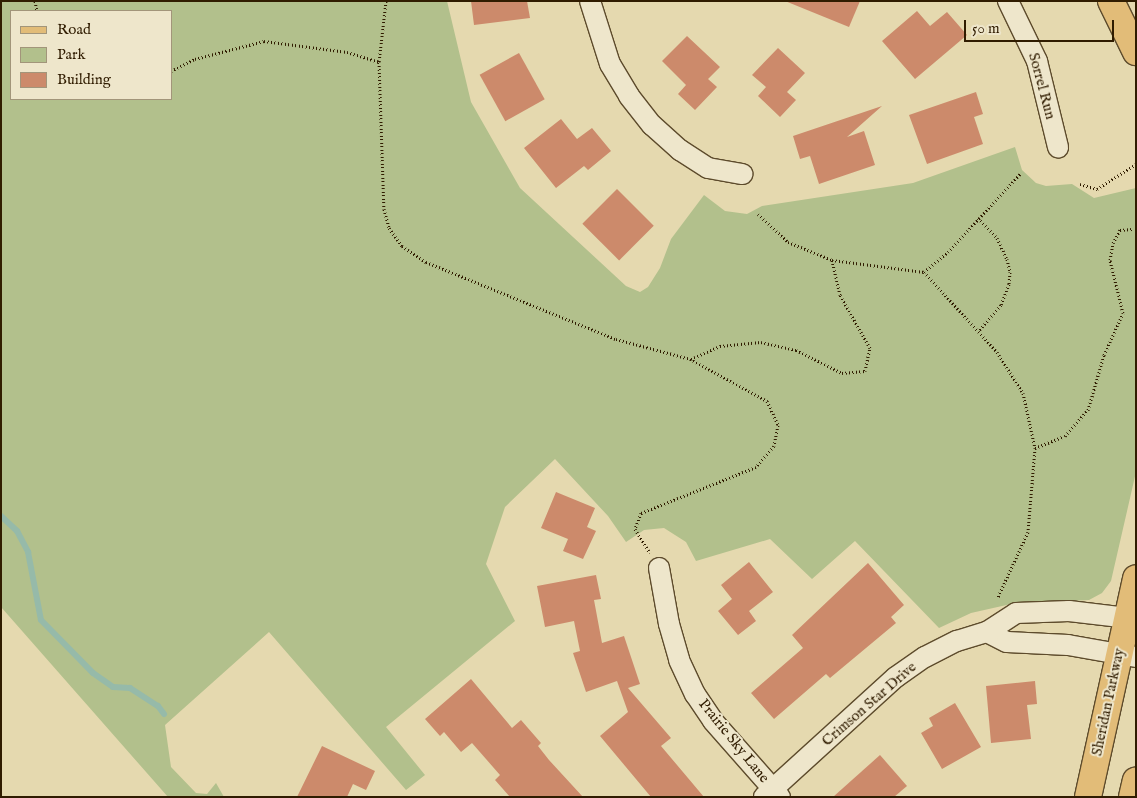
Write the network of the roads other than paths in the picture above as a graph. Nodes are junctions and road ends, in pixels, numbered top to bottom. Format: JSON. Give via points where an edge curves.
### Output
{"nodes":[{"id":1,"x":590,"y":1,"type":"edge"},
{"id":2,"x":1008,"y":1,"type":"edge"},
{"id":3,"x":1112,"y":1,"type":"edge"},
{"id":4,"x":1136,"y":52,"type":"edge"},
{"id":5,"x":1058,"y":147,"type":"dead end"},
{"id":6,"x":742,"y":174,"type":"dead end"},
{"id":7,"x":659,"y":568,"type":"road end"},
{"id":8,"x":1136,"y":578,"type":"edge"},
{"id":9,"x":1131,"y":618,"type":"edge"},
{"id":10,"x":987,"y":632,"type":"junction"},
{"id":11,"x":1127,"y":655,"type":"edge"},
{"id":12,"x":1136,"y":780,"type":"edge"},
{"id":13,"x":772,"y":794,"type":"edge"},
{"id":14,"x":1088,"y":797,"type":"edge"},
{"id":15,"x":1132,"y":797,"type":"edge"}],
"edges":[{"from":1,"to":6,"type":"street","via":[[610,64],[652,125],[680,150],[708,168]]},
{"from":2,"to":5,"type":"street","name":"Sorrel Run","via":[[1037,62]]},
{"from":3,"to":4,"type":"main road"},
{"from":7,"to":13,"type":"street","name":"Prairie Sky Lane","via":[[679,660],[695,694]]},
{"from":8,"to":9,"type":"main road","name":"Sheridan Parkway"},
{"from":9,"to":10,"type":"street","name":"Crimson Star Drive","via":[[1069,610],[1016,613]]},
{"from":9,"to":11,"type":"main road","name":"Sheridan Parkway"},
{"from":10,"to":11,"type":"street","via":[[1007,642],[1068,645]]},
{"from":10,"to":13,"type":"street","name":"Crimson Star Drive","via":[[925,657],[896,678]]},
{"from":11,"to":14,"type":"main road","name":"Sheridan Parkway"},
{"from":12,"to":15,"type":"main road"}]}
